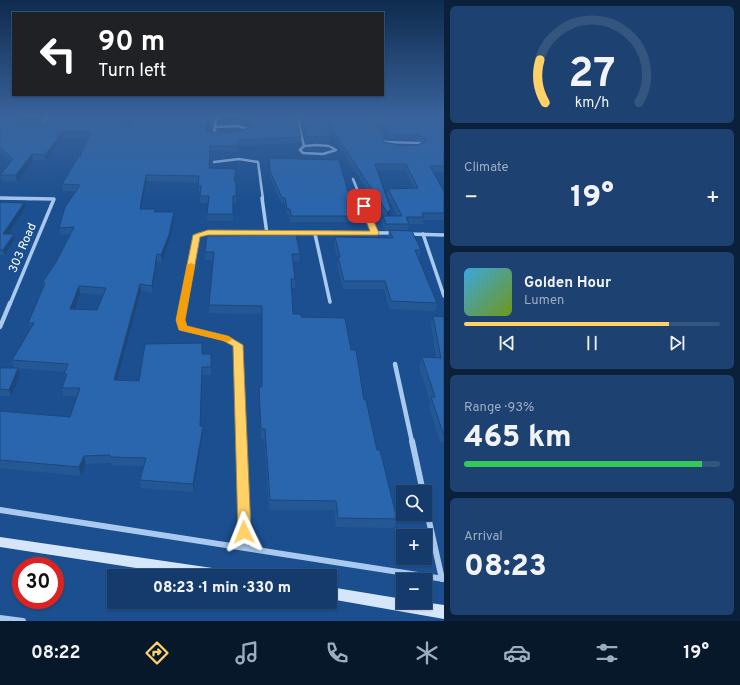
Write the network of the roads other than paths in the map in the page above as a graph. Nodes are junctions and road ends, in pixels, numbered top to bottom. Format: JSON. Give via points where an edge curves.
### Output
{"nodes":[{"id":1,"x":304,"y":146,"type":"edge"},
{"id":2,"x":329,"y":146,"type":"edge"},
{"id":3,"x":385,"y":146,"type":"edge"},
{"id":4,"x":423,"y":146,"type":"edge"},
{"id":5,"x":390,"y":149,"type":"edge"},
{"id":6,"x":416,"y":149,"type":"edge"},
{"id":7,"x":214,"y":162,"type":"dead end"},
{"id":8,"x":352,"y":179,"type":"dead end"},
{"id":9,"x":0,"y":198,"type":"edge"},
{"id":10,"x":375,"y":233,"type":"junction"},
{"id":11,"x":399,"y":233,"type":"edge"},
{"id":12,"x":268,"y":234,"type":"junction"},
{"id":13,"x":315,"y":234,"type":"junction"},
{"id":14,"x":407,"y":234,"type":"edge"},
{"id":15,"x":423,"y":234,"type":"junction"},
{"id":16,"x":444,"y":235,"type":"edge"},
{"id":17,"x":444,"y":296,"type":"edge"},
{"id":18,"x":330,"y":302,"type":"dead end"},
{"id":19,"x":0,"y":327,"type":"edge"},
{"id":20,"x":394,"y":364,"type":"dead end"},
{"id":21,"x":421,"y":485,"type":"edge"},
{"id":22,"x":0,"y":510,"type":"edge"},
{"id":23,"x":429,"y":521,"type":"edge"},
{"id":24,"x":0,"y":542,"type":"edge"},
{"id":25,"x":245,"y":547,"type":"junction"},
{"id":26,"x":181,"y":569,"type":"edge"},
{"id":27,"x":443,"y":579,"type":"edge"},
{"id":28,"x":337,"y":594,"type":"edge"},
{"id":29,"x":444,"y":612,"type":"edge"},
{"id":30,"x":0,"y":618,"type":"edge"},
{"id":31,"x":23,"y":621,"type":"edge"}],
"edges":[{"from":1,"to":2,"type":"street","via":[[300,150],[310,154],[336,150]]},
{"from":3,"to":5,"type":"street"},
{"from":4,"to":6,"type":"street"},
{"from":7,"to":12,"type":"street","via":[[239,159],[258,162]]},
{"from":8,"to":10,"type":"street"},
{"from":9,"to":19,"type":"street","name":"303 Road","via":[[54,199]]},
{"from":10,"to":11,"type":"street"},
{"from":10,"to":13,"type":"street"},
{"from":12,"to":13,"type":"street"},
{"from":12,"to":25,"type":"street","via":[[208,232],[197,235],[181,320],[182,328],[225,338],[238,345]]},
{"from":13,"to":18,"type":"street"},
{"from":14,"to":15,"type":"street"},
{"from":15,"to":16,"type":"street"},
{"from":15,"to":17,"type":"street"},
{"from":20,"to":21,"type":"street"},
{"from":22,"to":25,"type":"street"},
{"from":23,"to":27,"type":"street"},
{"from":24,"to":26,"type":"street"},
{"from":25,"to":27,"type":"street"},
{"from":28,"to":29,"type":"street"},
{"from":30,"to":31,"type":"street"}]}
